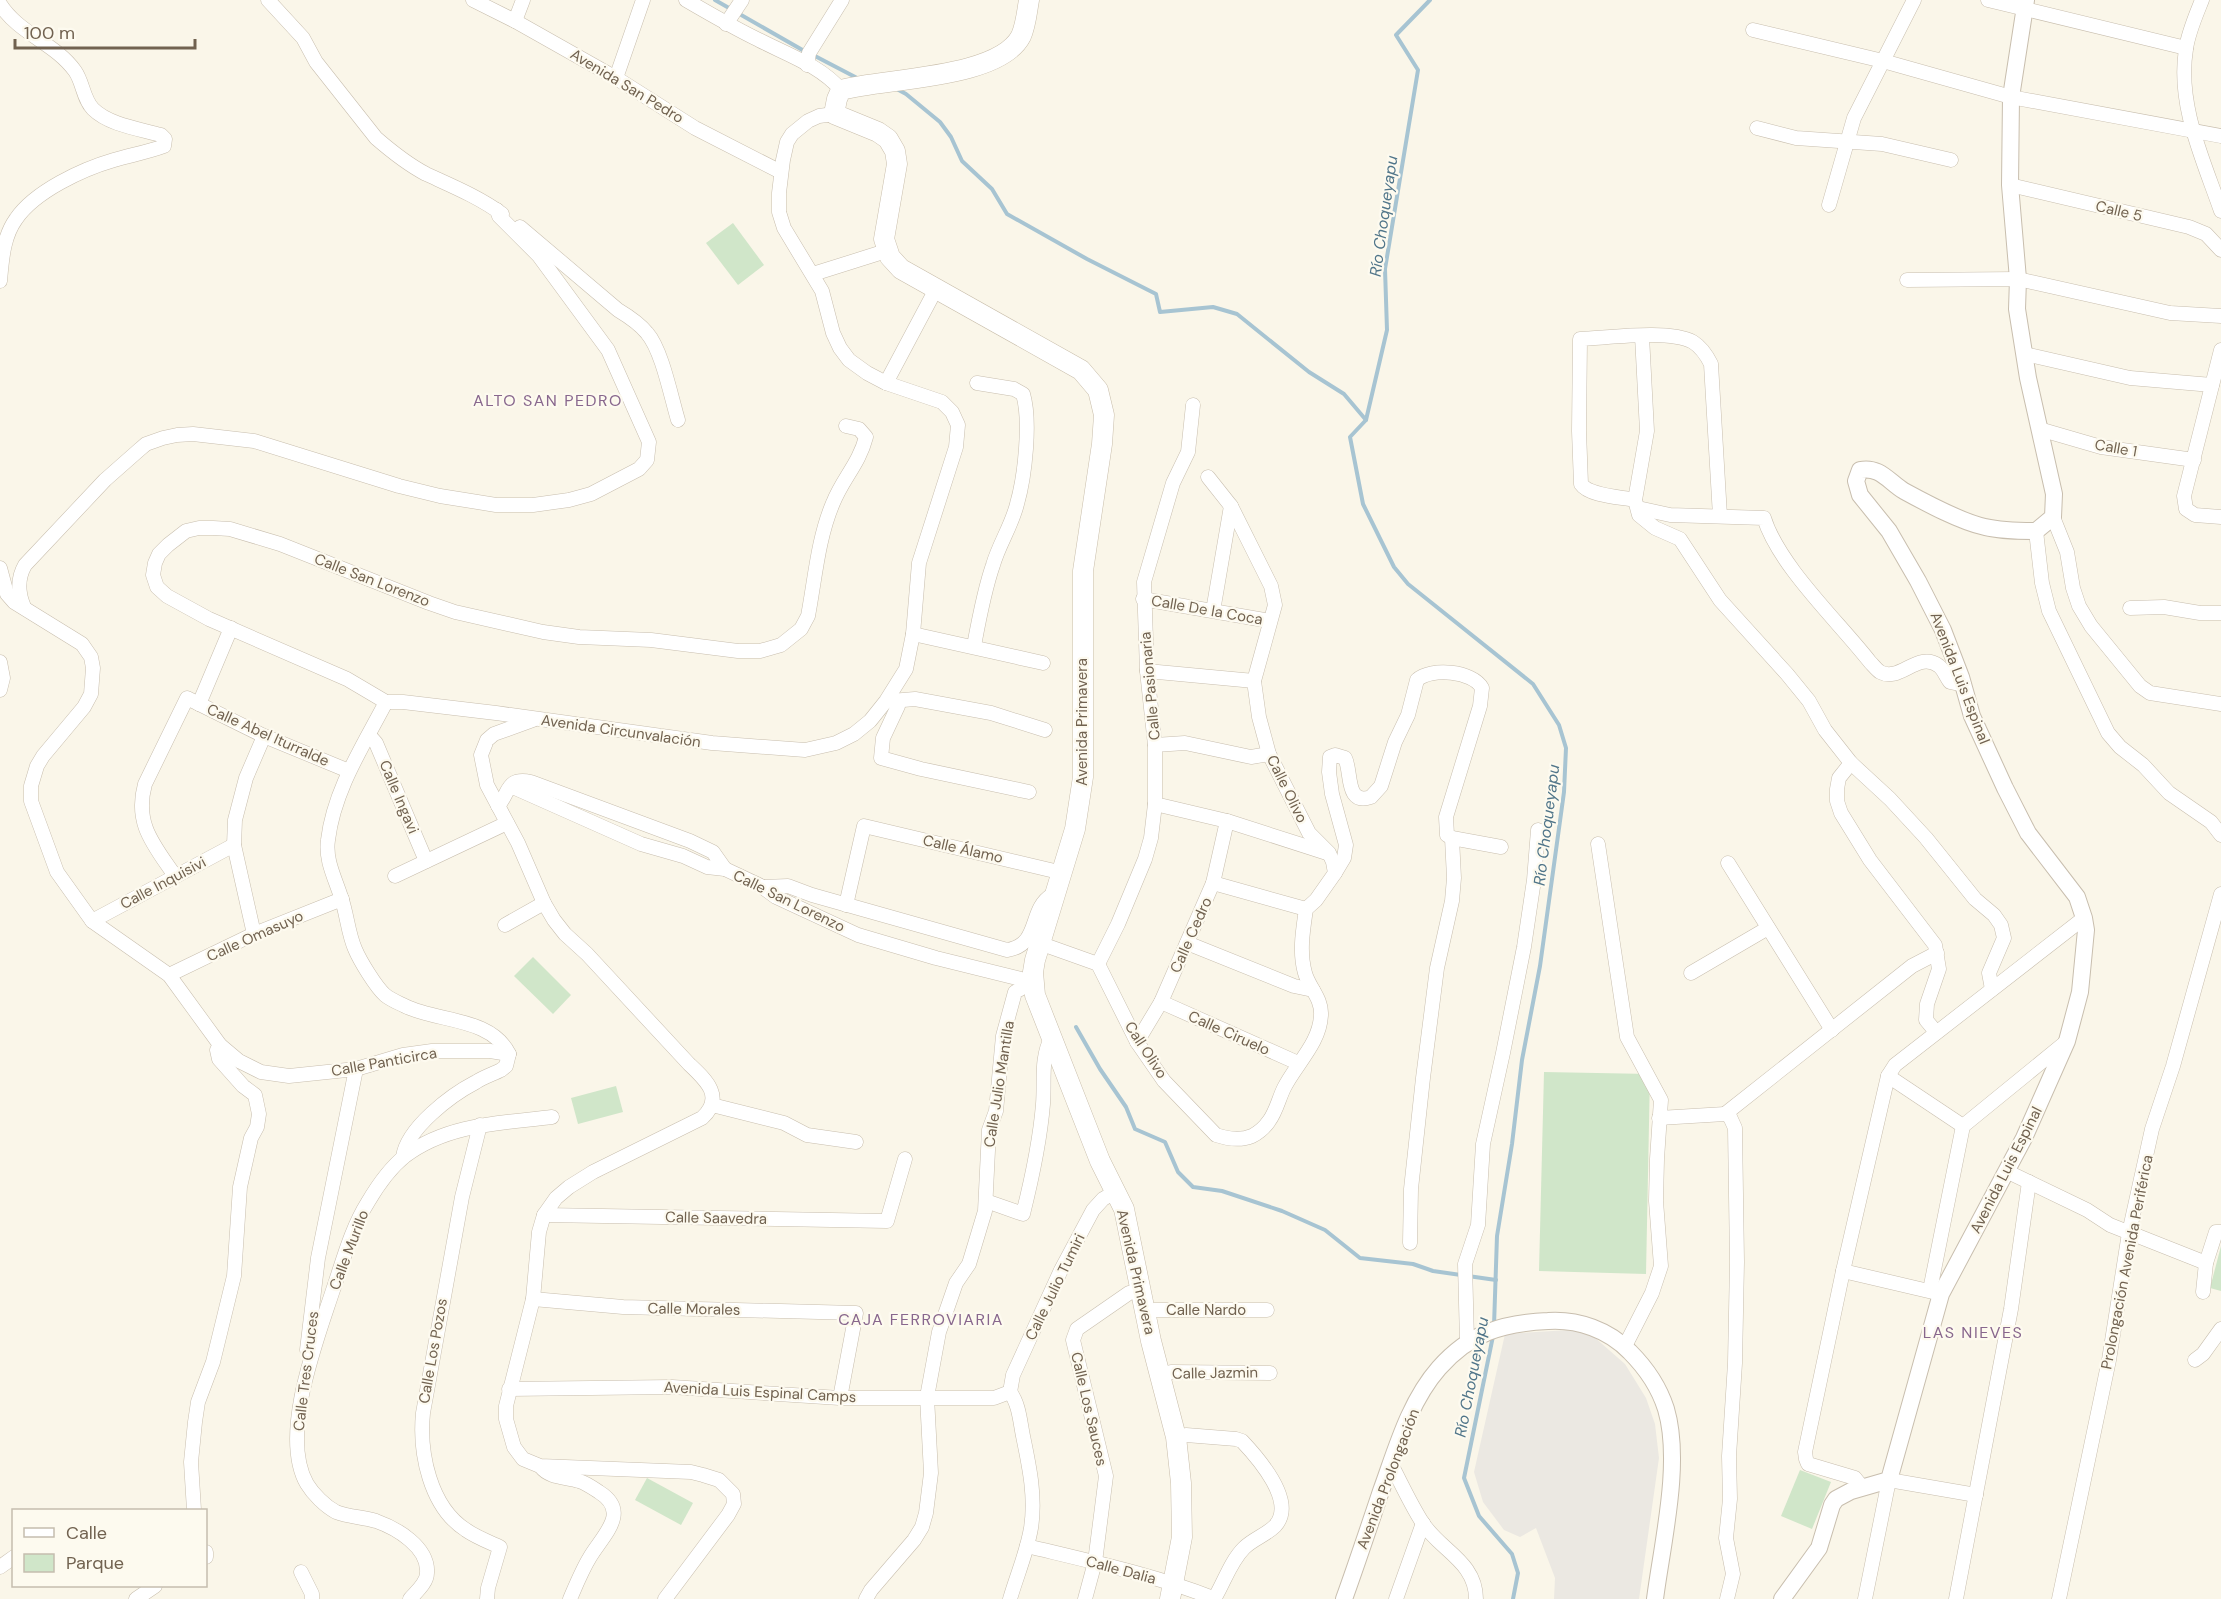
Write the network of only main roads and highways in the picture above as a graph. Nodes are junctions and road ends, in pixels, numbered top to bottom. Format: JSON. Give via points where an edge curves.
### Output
{"nodes":[{"id":1,"x":1029,"y":0,"type":"edge"},
{"id":2,"x":1172,"y":1592,"type":"edge"}],
"edges":[{"from":1,"to":2,"type":"main road","name":"Avenida Primavera","via":[[1021,36],[1003,54],[974,67],[841,90],[834,114],[878,132],[895,151],[897,164],[884,239],[886,251],[901,269],[1081,370],[1098,390],[1102,403],[1102,444],[1083,571],[1083,777],[1075,829],[1039,943],[1033,982],[1100,1161],[1124,1209],[1176,1437],[1182,1537]]}]}
